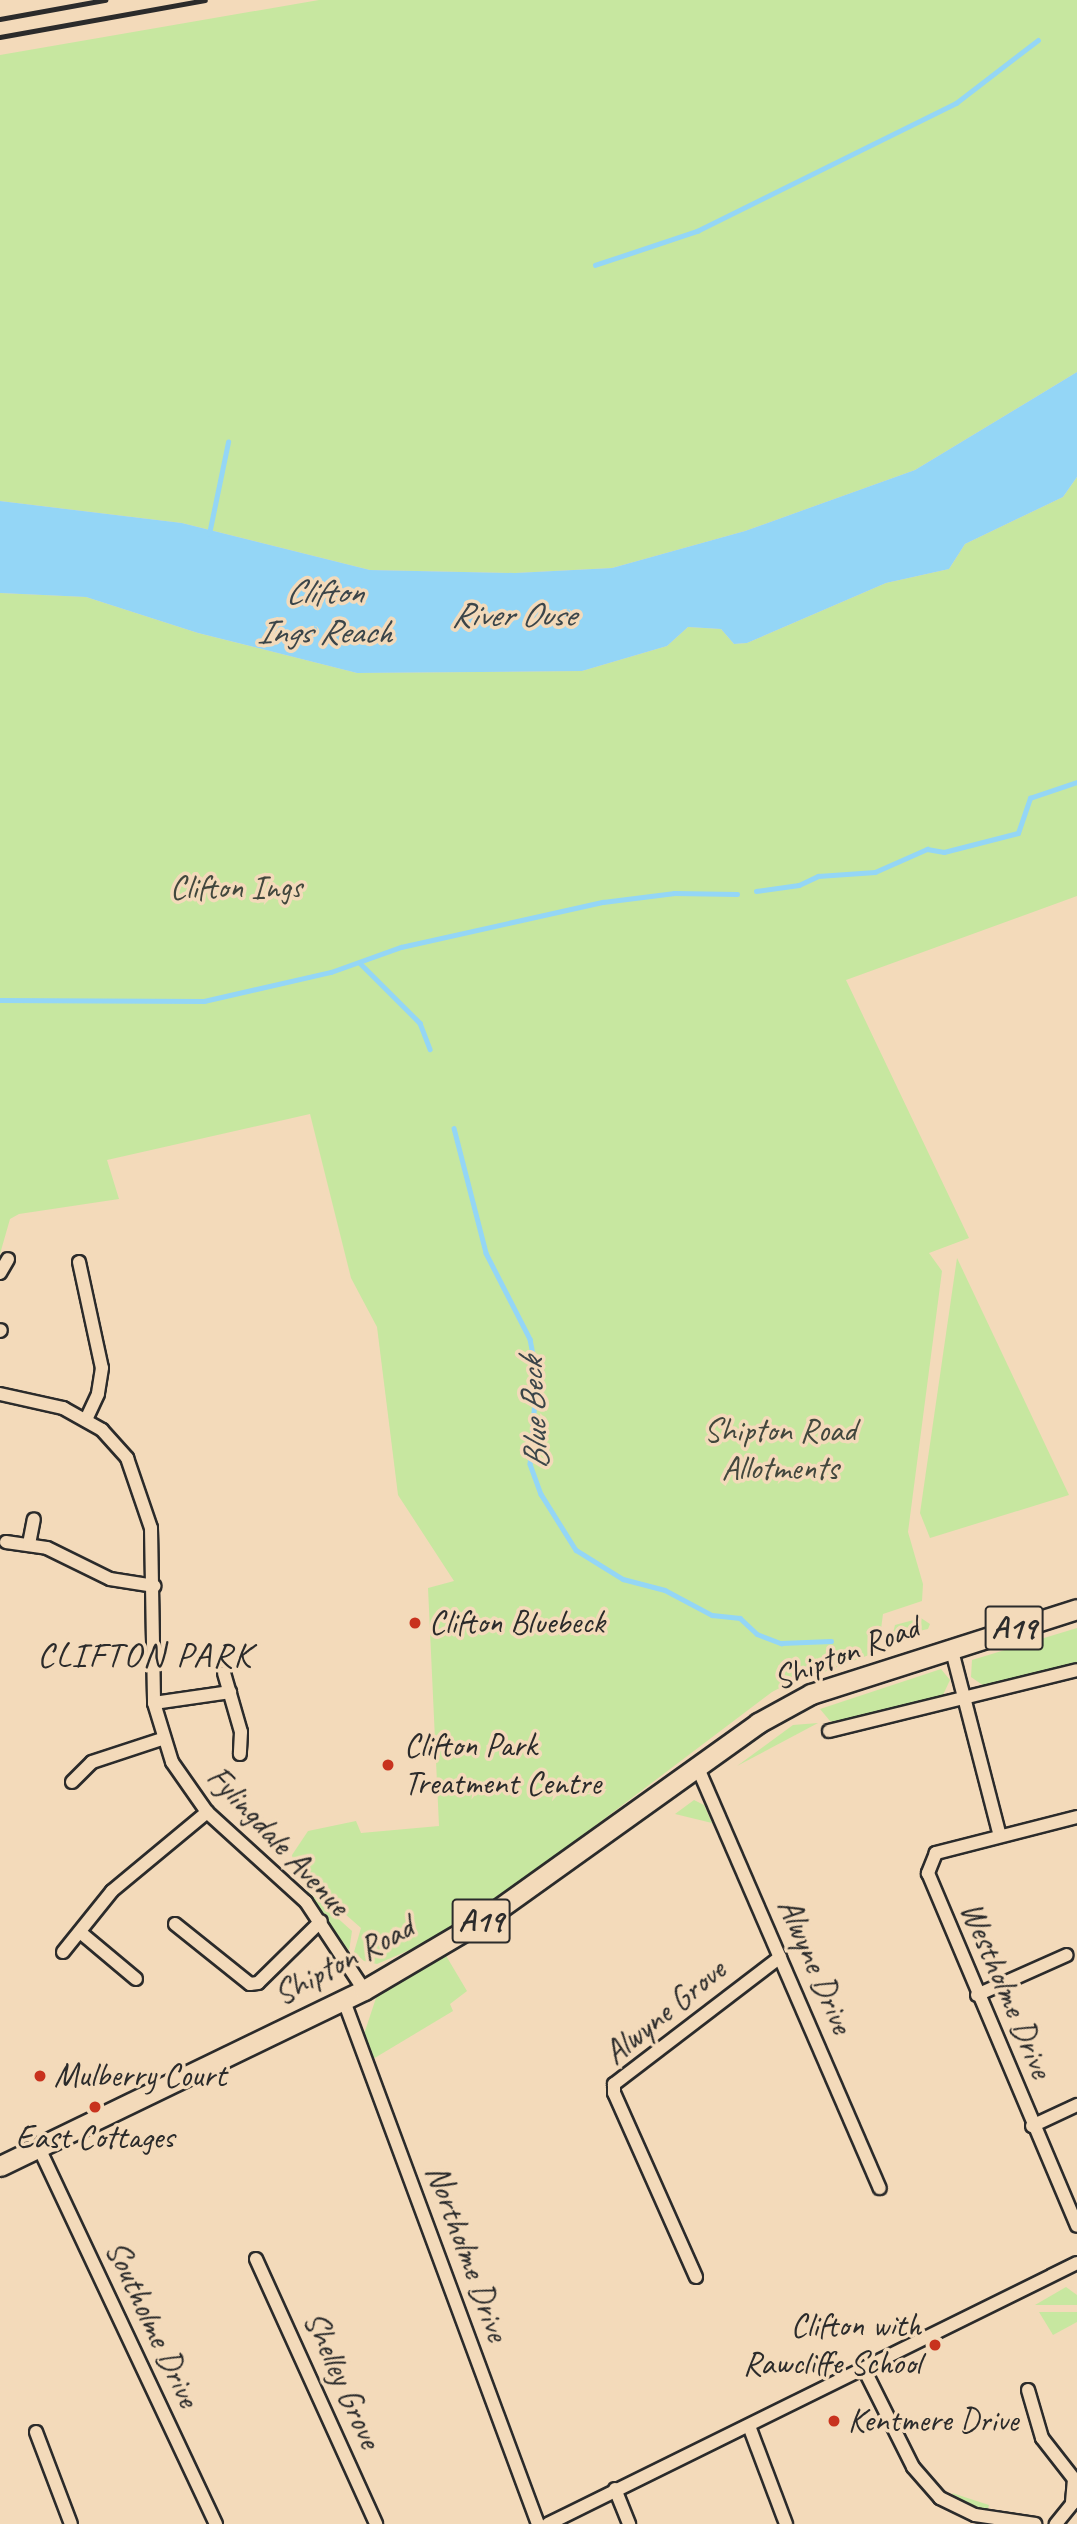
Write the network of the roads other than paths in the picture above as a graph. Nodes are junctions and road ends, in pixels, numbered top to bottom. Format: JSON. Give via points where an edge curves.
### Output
{"nodes":[{"id":1,"x":9,"y":1259,"type":"dead end"},
{"id":2,"x":79,"y":1262,"type":"dead end"},
{"id":3,"x":0,"y":1273,"type":"edge"},
{"id":4,"x":0,"y":1394,"type":"edge"},
{"id":5,"x":86,"y":1420,"type":"junction"},
{"id":6,"x":34,"y":1519,"type":"dead end"},
{"id":7,"x":6,"y":1542,"type":"dead end"},
{"id":8,"x":29,"y":1544,"type":"junction"},
{"id":9,"x":154,"y":1586,"type":"junction"},
{"id":10,"x":1077,"y":1609,"type":"edge"},
{"id":11,"x":951,"y":1647,"type":"junction"},
{"id":12,"x":1077,"y":1670,"type":"edge"},
{"id":13,"x":224,"y":1672,"type":"dead end"},
{"id":14,"x":230,"y":1692,"type":"junction"},
{"id":15,"x":966,"y":1698,"type":"junction"},
{"id":16,"x":155,"y":1703,"type":"junction"},
{"id":17,"x":829,"y":1731,"type":"dead end"},
{"id":18,"x":162,"y":1739,"type":"junction"},
{"id":19,"x":240,"y":1754,"type":"dead end"},
{"id":20,"x":697,"y":1766,"type":"junction"},
{"id":21,"x":72,"y":1782,"type":"dead end"},
{"id":22,"x":206,"y":1811,"type":"junction"},
{"id":23,"x":1077,"y":1817,"type":"edge"},
{"id":24,"x":1000,"y":1836,"type":"junction"},
{"id":25,"x":321,"y":1921,"type":"junction"},
{"id":26,"x":176,"y":1924,"type":"dead end"},
{"id":27,"x":80,"y":1933,"type":"junction"},
{"id":28,"x":63,"y":1952,"type":"dead end"},
{"id":29,"x":1067,"y":1955,"type":"dead end"},
{"id":30,"x":780,"y":1957,"type":"junction"},
{"id":31,"x":136,"y":1979,"type":"dead end"},
{"id":32,"x":364,"y":1990,"type":"junction"},
{"id":33,"x":977,"y":1995,"type":"junction"},
{"id":34,"x":344,"y":2001,"type":"junction"},
{"id":35,"x":1077,"y":2105,"type":"edge"},
{"id":36,"x":1032,"y":2126,"type":"junction"},
{"id":37,"x":38,"y":2148,"type":"junction"},
{"id":38,"x":0,"y":2166,"type":"edge"},
{"id":39,"x":880,"y":2189,"type":"dead end"},
{"id":40,"x":1077,"y":2226,"type":"edge"},
{"id":41,"x":256,"y":2259,"type":"dead end"},
{"id":42,"x":1077,"y":2263,"type":"edge"},
{"id":43,"x":696,"y":2277,"type":"dead end"},
{"id":44,"x":864,"y":2369,"type":"junction"},
{"id":45,"x":1028,"y":2390,"type":"dead end"},
{"id":46,"x":749,"y":2426,"type":"junction"},
{"id":47,"x":36,"y":2432,"type":"dead end"},
{"id":48,"x":615,"y":2489,"type":"junction"},
{"id":49,"x":71,"y":2524,"type":"edge"},
{"id":50,"x":216,"y":2524,"type":"edge"},
{"id":51,"x":376,"y":2524,"type":"edge"},
{"id":52,"x":538,"y":2524,"type":"edge"},
{"id":53,"x":548,"y":2524,"type":"edge"},
{"id":54,"x":629,"y":2524,"type":"edge"},
{"id":55,"x":786,"y":2524,"type":"edge"},
{"id":56,"x":1035,"y":2524,"type":"edge"},
{"id":57,"x":1056,"y":2524,"type":"edge"}],
"edges":[{"from":1,"to":3,"type":"street"},
{"from":2,"to":5,"type":"street","via":[[102,1368],[98,1394]]},
{"from":4,"to":5,"type":"street","name":"Fylingdale Avenue","via":[[63,1408]]},
{"from":5,"to":9,"type":"street","name":"Fylingdale Avenue","via":[[115,1444],[136,1474],[151,1528]]},
{"from":6,"to":8,"type":"street"},
{"from":7,"to":8,"type":"street"},
{"from":8,"to":9,"type":"street","via":[[64,1555],[110,1579]]},
{"from":9,"to":16,"type":"street","name":"Fylingdale Avenue"},
{"from":10,"to":11,"type":"main road","name":"Shipton Road","number":"A19"},
{"from":11,"to":15,"type":"street"},
{"from":11,"to":20,"type":"main road","name":"Shipton Road","number":"A19","via":[[811,1694],[758,1723]]},
{"from":12,"to":15,"type":"street","name":"Shipton Road"},
{"from":13,"to":14,"type":"street"},
{"from":14,"to":16,"type":"street"},
{"from":14,"to":19,"type":"street","via":[[242,1732]]},
{"from":15,"to":17,"type":"street","name":"Shipton Road"},
{"from":15,"to":24,"type":"street"},
{"from":16,"to":18,"type":"street","name":"Fylingdale Avenue"},
{"from":18,"to":21,"type":"street","via":[[92,1762]]},
{"from":18,"to":22,"type":"street","name":"Fylingdale Avenue","via":[[182,1780]]},
{"from":20,"to":30,"type":"street","name":"Alwyne Drive"},
{"from":20,"to":32,"type":"main road","name":"Shipton Road","number":"A19","via":[[538,1883]]},
{"from":22,"to":25,"type":"street","name":"Fylingdale Avenue","via":[[287,1882]]},
{"from":22,"to":27,"type":"street","via":[[112,1891]]},
{"from":23,"to":24,"type":"street"},
{"from":24,"to":33,"type":"street","name":"Westholme Drive","via":[[936,1853],[930,1864],[930,1885]]},
{"from":25,"to":26,"type":"street","via":[[258,1983],[250,1984]]},
{"from":25,"to":32,"type":"street","name":"Fylingdale Avenue"},
{"from":27,"to":28,"type":"street"},
{"from":27,"to":31,"type":"street"},
{"from":29,"to":33,"type":"street"},
{"from":30,"to":39,"type":"street","name":"Alwyne Drive"},
{"from":30,"to":43,"type":"street","name":"Alwyne Grove","via":[[614,2084],[614,2093]]},
{"from":32,"to":34,"type":"main road","name":"Shipton Road","number":"A19"},
{"from":33,"to":36,"type":"street","name":"Westholme Drive"},
{"from":34,"to":37,"type":"main road","name":"Shipton Road","number":"A19"},
{"from":34,"to":52,"type":"street","name":"Northolme Drive"},
{"from":35,"to":36,"type":"street"},
{"from":36,"to":40,"type":"street","name":"Westholme Drive"},
{"from":37,"to":38,"type":"main road","name":"Shipton Road","number":"A19"},
{"from":37,"to":50,"type":"street","name":"Southolme Drive"},
{"from":41,"to":51,"type":"street","name":"Shelley Grove"},
{"from":42,"to":44,"type":"street"},
{"from":44,"to":46,"type":"street"},
{"from":44,"to":56,"type":"street","via":[[913,2467],[940,2498],[975,2515]]},
{"from":45,"to":57,"type":"street","via":[[1039,2400],[1046,2445],[1074,2479],[1072,2504]]},
{"from":46,"to":48,"type":"street"},
{"from":46,"to":55,"type":"street"},
{"from":47,"to":49,"type":"street"},
{"from":48,"to":53,"type":"street"},
{"from":48,"to":54,"type":"street"}]}
